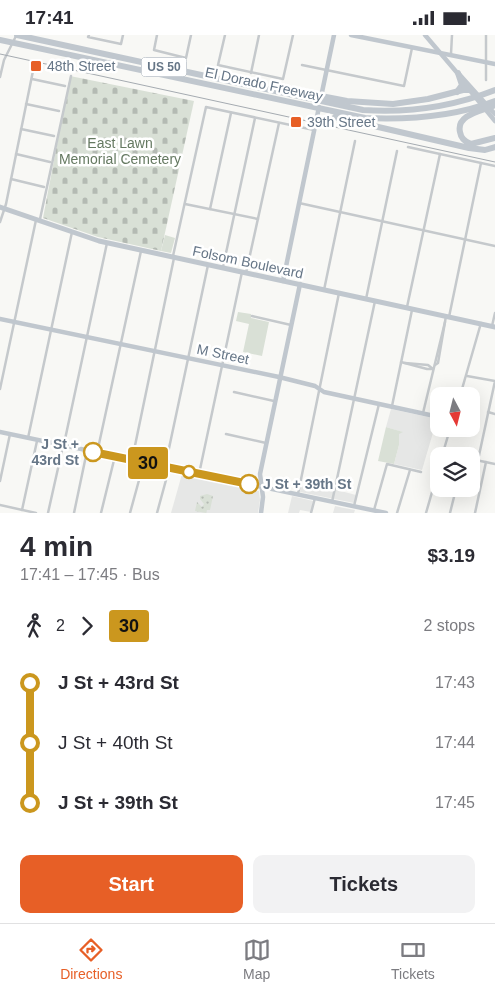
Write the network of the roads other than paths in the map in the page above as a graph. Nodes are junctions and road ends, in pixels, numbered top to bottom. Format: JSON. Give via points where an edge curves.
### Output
{"nodes":[{"id":1,"x":17,"y":35,"type":"edge"},
{"id":2,"x":123,"y":35,"type":"edge"},
{"id":3,"x":157,"y":35,"type":"edge"},
{"id":4,"x":191,"y":35,"type":"edge"},
{"id":5,"x":225,"y":35,"type":"edge"},
{"id":6,"x":259,"y":35,"type":"edge"},
{"id":7,"x":293,"y":35,"type":"edge"},
{"id":8,"x":334,"y":35,"type":"edge"},
{"id":9,"x":351,"y":35,"type":"edge"},
{"id":10,"x":425,"y":35,"type":"edge"},
{"id":11,"x":452,"y":35,"type":"edge"},
{"id":12,"x":486,"y":35,"type":"edge"},
{"id":13,"x":89,"y":36,"type":"edge"},
{"id":14,"x":0,"y":40,"type":"edge"},
{"id":15,"x":412,"y":48,"type":"junction"},
{"id":16,"x":442,"y":55,"type":"junction"},
{"id":17,"x":451,"y":56,"type":"junction"},
{"id":18,"x":485,"y":62,"type":"junction"},
{"id":19,"x":495,"y":64,"type":"edge"},
{"id":20,"x":302,"y":65,"type":"dead end"},
{"id":21,"x":34,"y":66,"type":"dead end"},
{"id":22,"x":327,"y":70,"type":"junction"},
{"id":23,"x":250,"y":73,"type":"junction"},
{"id":24,"x":458,"y":73,"type":"junction"},
{"id":25,"x":71,"y":76,"type":"dead end"},
{"id":26,"x":0,"y":77,"type":"edge"},
{"id":27,"x":32,"y":79,"type":"junction"},
{"id":28,"x":486,"y":80,"type":"dead end"},
{"id":29,"x":65,"y":87,"type":"dead end"},
{"id":30,"x":495,"y":90,"type":"edge"},
{"id":31,"x":470,"y":91,"type":"junction"},
{"id":32,"x":457,"y":92,"type":"junction"},
{"id":33,"x":327,"y":100,"type":"junction"},
{"id":34,"x":495,"y":101,"type":"edge"},
{"id":35,"x":311,"y":103,"type":"junction"},
{"id":36,"x":26,"y":104,"type":"junction"},
{"id":37,"x":495,"y":105,"type":"edge"},
{"id":38,"x":475,"y":110,"type":"junction"},
{"id":39,"x":59,"y":111,"type":"dead end"},
{"id":40,"x":323,"y":111,"type":"junction"},
{"id":41,"x":231,"y":112,"type":"junction"},
{"id":42,"x":495,"y":114,"type":"edge"},
{"id":43,"x":256,"y":117,"type":"junction"},
{"id":44,"x":495,"y":121,"type":"edge"},
{"id":45,"x":279,"y":122,"type":"junction"},
{"id":46,"x":21,"y":129,"type":"junction"},
{"id":47,"x":314,"y":130,"type":"junction"},
{"id":48,"x":54,"y":136,"type":"dead end"},
{"id":49,"x":495,"y":138,"type":"edge"},
{"id":50,"x":355,"y":141,"type":"dead end"},
{"id":51,"x":408,"y":147,"type":"dead end"},
{"id":52,"x":495,"y":147,"type":"edge"},
{"id":53,"x":397,"y":151,"type":"dead end"},
{"id":54,"x":16,"y":154,"type":"junction"},
{"id":55,"x":440,"y":154,"type":"junction"},
{"id":56,"x":50,"y":162,"type":"dead end"},
{"id":57,"x":481,"y":163,"type":"junction"},
{"id":58,"x":495,"y":166,"type":"edge"},
{"id":59,"x":11,"y":179,"type":"junction"},
{"id":60,"x":44,"y":187,"type":"dead end"},
{"id":61,"x":185,"y":203,"type":"junction"},
{"id":62,"x":299,"y":203,"type":"junction"},
{"id":63,"x":2,"y":208,"type":"edge"},
{"id":64,"x":210,"y":209,"type":"junction"},
{"id":65,"x":340,"y":213,"type":"junction"},
{"id":66,"x":234,"y":214,"type":"junction"},
{"id":67,"x":258,"y":219,"type":"junction"},
{"id":68,"x":38,"y":220,"type":"junction"},
{"id":69,"x":0,"y":222,"type":"edge"},
{"id":70,"x":382,"y":222,"type":"junction"},
{"id":71,"x":423,"y":231,"type":"junction"},
{"id":72,"x":72,"y":232,"type":"junction"},
{"id":73,"x":466,"y":240,"type":"junction"},
{"id":74,"x":107,"y":243,"type":"junction"},
{"id":75,"x":495,"y":246,"type":"edge"},
{"id":76,"x":141,"y":250,"type":"junction"},
{"id":77,"x":173,"y":257,"type":"junction"},
{"id":78,"x":208,"y":265,"type":"junction"},
{"id":79,"x":223,"y":268,"type":"junction"},
{"id":80,"x":244,"y":272,"type":"junction"},
{"id":81,"x":283,"y":281,"type":"junction"},
{"id":82,"x":300,"y":285,"type":"junction"},
{"id":83,"x":324,"y":289,"type":"junction"},
{"id":84,"x":339,"y":293,"type":"junction"},
{"id":85,"x":366,"y":299,"type":"junction"},
{"id":86,"x":375,"y":301,"type":"junction"},
{"id":87,"x":410,"y":308,"type":"junction"},
{"id":88,"x":495,"y":313,"type":"edge"},
{"id":89,"x":252,"y":317,"type":"dead end"},
{"id":90,"x":447,"y":318,"type":"junction"},
{"id":91,"x":0,"y":319,"type":"edge"},
{"id":92,"x":14,"y":322,"type":"junction"},
{"id":93,"x":481,"y":323,"type":"junction"},
{"id":94,"x":291,"y":325,"type":"junction"},
{"id":95,"x":494,"y":326,"type":"edge"},
{"id":96,"x":51,"y":330,"type":"junction"},
{"id":97,"x":86,"y":337,"type":"junction"},
{"id":98,"x":120,"y":344,"type":"junction"},
{"id":99,"x":154,"y":351,"type":"junction"},
{"id":100,"x":188,"y":358,"type":"junction"},
{"id":101,"x":403,"y":362,"type":"junction"},
{"id":102,"x":222,"y":365,"type":"junction"},
{"id":103,"x":433,"y":367,"type":"junction"},
{"id":104,"x":467,"y":376,"type":"junction"},
{"id":105,"x":279,"y":377,"type":"junction"},
{"id":106,"x":495,"y":381,"type":"edge"},
{"id":107,"x":463,"y":387,"type":"edge"},
{"id":108,"x":0,"y":389,"type":"edge"},
{"id":109,"x":319,"y":389,"type":"junction"},
{"id":110,"x":234,"y":392,"type":"dead end"},
{"id":111,"x":354,"y":398,"type":"junction"},
{"id":112,"x":274,"y":401,"type":"junction"},
{"id":113,"x":379,"y":404,"type":"junction"},
{"id":114,"x":392,"y":407,"type":"junction"},
{"id":115,"x":488,"y":412,"type":"junction"},
{"id":116,"x":423,"y":413,"type":"junction"},
{"id":117,"x":495,"y":414,"type":"edge"},
{"id":118,"x":430,"y":415,"type":"edge"},
{"id":119,"x":0,"y":432,"type":"edge"},
{"id":120,"x":10,"y":434,"type":"junction"},
{"id":121,"x":226,"y":434,"type":"dead end"},
{"id":122,"x":28,"y":438,"type":"junction"},
{"id":123,"x":37,"y":440,"type":"junction"},
{"id":124,"x":266,"y":443,"type":"junction"},
{"id":125,"x":63,"y":446,"type":"junction"},
{"id":126,"x":480,"y":450,"type":"edge"},
{"id":127,"x":87,"y":451,"type":"junction"},
{"id":128,"x":97,"y":453,"type":"junction"},
{"id":129,"x":115,"y":456,"type":"junction"},
{"id":130,"x":132,"y":460,"type":"junction"},
{"id":131,"x":480,"y":460,"type":"edge"},
{"id":132,"x":144,"y":462,"type":"junction"},
{"id":133,"x":486,"y":462,"type":"junction"},
{"id":134,"x":495,"y":464,"type":"edge"},
{"id":135,"x":167,"y":467,"type":"junction"},
{"id":136,"x":410,"y":470,"type":"junction"},
{"id":137,"x":421,"y":471,"type":"dead end"},
{"id":138,"x":199,"y":474,"type":"junction"},
{"id":139,"x":0,"y":481,"type":"edge"},
{"id":140,"x":259,"y":486,"type":"junction"},
{"id":141,"x":268,"y":488,"type":"junction"},
{"id":142,"x":298,"y":495,"type":"junction"},
{"id":143,"x":431,"y":497,"type":"edge"},
{"id":144,"x":454,"y":497,"type":"edge"},
{"id":145,"x":315,"y":498,"type":"junction"},
{"id":146,"x":263,"y":502,"type":"junction"},
{"id":147,"x":332,"y":502,"type":"junction"},
{"id":148,"x":0,"y":505,"type":"edge"},
{"id":149,"x":354,"y":506,"type":"junction"},
{"id":150,"x":22,"y":510,"type":"junction"},
{"id":151,"x":372,"y":511,"type":"edge"},
{"id":152,"x":36,"y":513,"type":"edge"},
{"id":153,"x":48,"y":513,"type":"edge"},
{"id":154,"x":74,"y":513,"type":"edge"},
{"id":155,"x":101,"y":513,"type":"edge"},
{"id":156,"x":130,"y":513,"type":"edge"},
{"id":157,"x":157,"y":513,"type":"edge"},
{"id":158,"x":261,"y":513,"type":"edge"},
{"id":159,"x":311,"y":513,"type":"edge"},
{"id":160,"x":386,"y":513,"type":"edge"},
{"id":161,"x":397,"y":513,"type":"edge"},
{"id":162,"x":426,"y":513,"type":"edge"},
{"id":163,"x":450,"y":513,"type":"edge"},
{"id":164,"x":476,"y":513,"type":"edge"}],
"edges":[{"from":1,"to":26,"type":"street","via":[[8,49]]},
{"from":1,"to":35,"type":"highway","name":"El Dorado Freeway","number":"US 50","via":[[290,95]]},
{"from":2,"to":13,"type":"street","via":[[121,44]]},
{"from":3,"to":4,"type":"street","via":[[154,50],[186,58]]},
{"from":5,"to":23,"type":"street","via":[[218,65]]},
{"from":6,"to":23,"type":"street"},
{"from":7,"to":23,"type":"street","via":[[283,79]]},
{"from":8,"to":22,"type":"street"},
{"from":9,"to":15,"type":"street"},
{"from":10,"to":16,"type":"street"},
{"from":11,"to":17,"type":"street"},
{"from":12,"to":18,"type":"street"},
{"from":14,"to":35,"type":"highway","name":"El Dorado Freeway","number":"US 50","via":[[293,104]]},
{"from":15,"to":16,"type":"street"},
{"from":15,"to":22,"type":"street","via":[[404,86]]},
{"from":16,"to":17,"type":"street"},
{"from":16,"to":24,"type":"street"},
{"from":17,"to":18,"type":"street"},
{"from":18,"to":19,"type":"street"},
{"from":18,"to":28,"type":"street"},
{"from":20,"to":22,"type":"street"},
{"from":21,"to":27,"type":"street"},
{"from":22,"to":47,"type":"street"},
{"from":24,"to":31,"type":"street"},
{"from":24,"to":32,"type":"highway","via":[[462,85]]},
{"from":24,"to":42,"type":"street"},
{"from":25,"to":68,"type":"street"},
{"from":27,"to":29,"type":"street"},
{"from":27,"to":36,"type":"street"},
{"from":30,"to":33,"type":"highway","name":"El Dorado Freeway","number":"US 50","via":[[435,108],[392,112],[363,110]]},
{"from":31,"to":32,"type":"highway"},
{"from":31,"to":42,"type":"street"},
{"from":31,"to":44,"type":"street"},
{"from":32,"to":33,"type":"highway","via":[[394,103]]},
{"from":33,"to":35,"type":"highway","name":"El Dorado Freeway","number":"US 50"},
{"from":34,"to":38,"type":"highway","name":"El Dorado Freeway"},
{"from":35,"to":40,"type":"highway"},
{"from":36,"to":39,"type":"street"},
{"from":36,"to":46,"type":"street"},
{"from":37,"to":38,"type":"highway"},
{"from":38,"to":40,"type":"highway","name":"El Dorado Freeway","via":[[398,119],[365,118]]},
{"from":38,"to":49,"type":"highway","via":[[462,121],[459,129],[462,138],[474,144]]},
{"from":40,"to":52,"type":"highway","via":[[469,149]]},
{"from":41,"to":43,"type":"street"},
{"from":41,"to":61,"type":"street","via":[[206,107]]},
{"from":41,"to":64,"type":"street"},
{"from":43,"to":45,"type":"street"},
{"from":43,"to":66,"type":"street"},
{"from":45,"to":47,"type":"street"},
{"from":45,"to":67,"type":"street"},
{"from":46,"to":48,"type":"street"},
{"from":46,"to":54,"type":"street"},
{"from":47,"to":62,"type":"street"},
{"from":50,"to":65,"type":"street"},
{"from":51,"to":55,"type":"street"},
{"from":53,"to":70,"type":"street"},
{"from":54,"to":56,"type":"street"},
{"from":54,"to":59,"type":"street"},
{"from":55,"to":57,"type":"street"},
{"from":55,"to":71,"type":"street"},
{"from":57,"to":58,"type":"street"},
{"from":57,"to":73,"type":"street"},
{"from":59,"to":60,"type":"street"},
{"from":59,"to":63,"type":"street"},
{"from":61,"to":64,"type":"street"},
{"from":61,"to":77,"type":"street"},
{"from":62,"to":65,"type":"street"},
{"from":62,"to":81,"type":"street"},
{"from":63,"to":68,"type":"main road","name":"Folsom Boulevard"},
{"from":63,"to":69,"type":"street"},
{"from":64,"to":66,"type":"street"},
{"from":65,"to":70,"type":"street"},
{"from":65,"to":83,"type":"street"},
{"from":66,"to":67,"type":"street"},
{"from":66,"to":79,"type":"street"},
{"from":67,"to":80,"type":"street"},
{"from":68,"to":72,"type":"main road","name":"Folsom Boulevard"},
{"from":68,"to":92,"type":"street"},
{"from":70,"to":71,"type":"street"},
{"from":70,"to":85,"type":"street"},
{"from":71,"to":73,"type":"street"},
{"from":71,"to":87,"type":"street"},
{"from":72,"to":74,"type":"main road","name":"Folsom Boulevard"},
{"from":72,"to":96,"type":"street"},
{"from":73,"to":75,"type":"street"},
{"from":73,"to":90,"type":"street"},
{"from":74,"to":76,"type":"main road","name":"Folsom Boulevard"},
{"from":74,"to":97,"type":"street"},
{"from":76,"to":77,"type":"main road","name":"Folsom Boulevard"},
{"from":76,"to":98,"type":"street"},
{"from":77,"to":78,"type":"main road","name":"Folsom Boulevard"},
{"from":77,"to":99,"type":"street"},
{"from":78,"to":79,"type":"main road","name":"Folsom Boulevard"},
{"from":78,"to":100,"type":"street"},
{"from":79,"to":80,"type":"main road","name":"Folsom Boulevard"},
{"from":80,"to":81,"type":"main road","name":"Folsom Boulevard"},
{"from":80,"to":102,"type":"street"},
{"from":81,"to":82,"type":"main road","name":"Folsom Boulevard"},
{"from":82,"to":83,"type":"main road","name":"Folsom Boulevard"},
{"from":82,"to":94,"type":"street"},
{"from":83,"to":84,"type":"main road","name":"Folsom Boulevard"},
{"from":84,"to":85,"type":"main road","name":"Folsom Boulevard"},
{"from":84,"to":109,"type":"street"},
{"from":85,"to":86,"type":"main road","name":"Folsom Boulevard"},
{"from":86,"to":87,"type":"main road","name":"Folsom Boulevard"},
{"from":86,"to":111,"type":"street"},
{"from":87,"to":90,"type":"main road","name":"Folsom Boulevard"},
{"from":87,"to":101,"type":"street"},
{"from":88,"to":95,"type":"street"},
{"from":89,"to":94,"type":"street"},
{"from":90,"to":93,"type":"main road","name":"Folsom Boulevard"},
{"from":90,"to":103,"type":"street","via":[[438,363]]},
{"from":91,"to":92,"type":"street","name":"M Street"},
{"from":92,"to":96,"type":"street","name":"M Street"},
{"from":92,"to":108,"type":"street"},
{"from":93,"to":95,"type":"main road","name":"Folsom Boulevard"},
{"from":93,"to":104,"type":"street"},
{"from":94,"to":105,"type":"street"},
{"from":96,"to":97,"type":"street","name":"M Street"},
{"from":96,"to":122,"type":"street"},
{"from":97,"to":98,"type":"street","name":"M Street"},
{"from":97,"to":125,"type":"street"},
{"from":98,"to":99,"type":"street","name":"M Street"},
{"from":98,"to":128,"type":"street"},
{"from":99,"to":100,"type":"street","name":"M Street"},
{"from":99,"to":130,"type":"street"},
{"from":100,"to":102,"type":"street","name":"M Street"},
{"from":100,"to":135,"type":"street"},
{"from":101,"to":103,"type":"street","via":[[428,369]]},
{"from":101,"to":114,"type":"street"},
{"from":102,"to":105,"type":"street","name":"M Street"},
{"from":102,"to":138,"type":"street"},
{"from":103,"to":116,"type":"street"},
{"from":104,"to":106,"type":"street"},
{"from":104,"to":107,"type":"street"},
{"from":105,"to":109,"type":"street","name":"M Street"},
{"from":105,"to":112,"type":"street"},
{"from":106,"to":115,"type":"street"},
{"from":109,"to":111,"type":"street","name":"M Street"},
{"from":109,"to":142,"type":"street"},
{"from":110,"to":112,"type":"street"},
{"from":111,"to":113,"type":"street","name":"M Street"},
{"from":111,"to":147,"type":"street"},
{"from":112,"to":124,"type":"street"},
{"from":113,"to":114,"type":"street","name":"M Street"},
{"from":113,"to":149,"type":"street"},
{"from":114,"to":116,"type":"street","name":"M Street"},
{"from":115,"to":117,"type":"street"},
{"from":115,"to":126,"type":"street"},
{"from":116,"to":118,"type":"street","name":"M Street"},
{"from":119,"to":120,"type":"street"},
{"from":120,"to":122,"type":"street"},
{"from":120,"to":139,"type":"street"},
{"from":121,"to":124,"type":"street"},
{"from":122,"to":123,"type":"street"},
{"from":123,"to":125,"type":"street"},
{"from":123,"to":150,"type":"street"},
{"from":124,"to":140,"type":"street"},
{"from":125,"to":127,"type":"street"},
{"from":125,"to":153,"type":"street"},
{"from":127,"to":128,"type":"street"},
{"from":127,"to":154,"type":"street"},
{"from":128,"to":129,"type":"street"},
{"from":129,"to":130,"type":"street"},
{"from":129,"to":155,"type":"street"},
{"from":130,"to":132,"type":"street"},
{"from":131,"to":133,"type":"street"},
{"from":132,"to":135,"type":"street"},
{"from":132,"to":156,"type":"street"},
{"from":133,"to":134,"type":"street"},
{"from":133,"to":164,"type":"street"},
{"from":135,"to":138,"type":"street"},
{"from":135,"to":157,"type":"street"},
{"from":136,"to":137,"type":"street"},
{"from":136,"to":151,"type":"street","via":[[387,465]]},
{"from":136,"to":161,"type":"street"},
{"from":138,"to":140,"type":"street"},
{"from":140,"to":141,"type":"street"},
{"from":140,"to":146,"type":"street"},
{"from":141,"to":142,"type":"street"},
{"from":141,"to":146,"type":"street"},
{"from":142,"to":145,"type":"street"},
{"from":143,"to":162,"type":"street"},
{"from":144,"to":163,"type":"street"},
{"from":145,"to":147,"type":"street"},
{"from":145,"to":159,"type":"street"},
{"from":146,"to":158,"type":"street"},
{"from":147,"to":149,"type":"street"},
{"from":148,"to":150,"type":"street"},
{"from":149,"to":151,"type":"street"},
{"from":150,"to":152,"type":"street"},
{"from":151,"to":160,"type":"street"}]}
